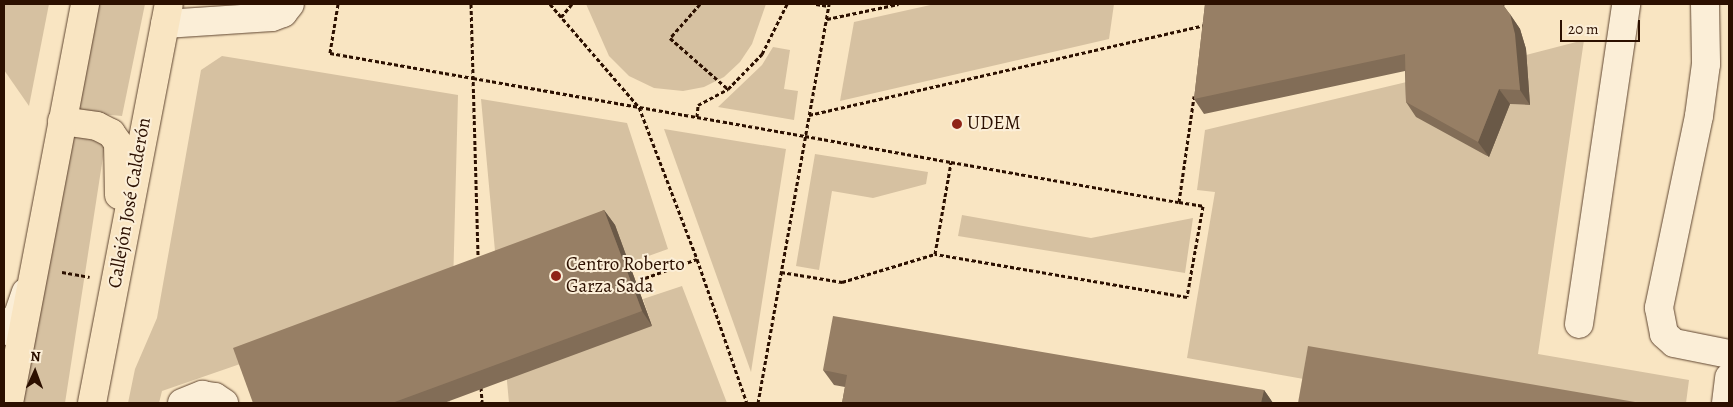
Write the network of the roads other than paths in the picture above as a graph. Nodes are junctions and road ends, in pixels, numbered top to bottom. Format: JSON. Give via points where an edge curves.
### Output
{"nodes":[{"id":1,"x":85,"y":4,"type":"edge"},
{"id":2,"x":290,"y":4,"type":"edge"},
{"id":3,"x":1626,"y":4,"type":"edge"},
{"id":4,"x":1705,"y":4,"type":"edge"},
{"id":5,"x":167,"y":14,"type":"edge"},
{"id":6,"x":62,"y":121,"type":"junction"},
{"id":7,"x":121,"y":252,"type":"junction"},
{"id":8,"x":34,"y":267,"type":"junction"},
{"id":9,"x":1579,"y":324,"type":"dead end"},
{"id":10,"x":4,"y":331,"type":"edge"},
{"id":11,"x":1729,"y":354,"type":"edge"},
{"id":12,"x":1729,"y":377,"type":"edge"},
{"id":13,"x":9,"y":403,"type":"edge"},
{"id":14,"x":92,"y":403,"type":"edge"},
{"id":15,"x":182,"y":403,"type":"edge"},
{"id":16,"x":224,"y":403,"type":"edge"},
{"id":17,"x":1726,"y":403,"type":"edge"}],
"edges":[{"from":1,"to":6,"type":"main road"},
{"from":2,"to":5,"type":"lane","via":[[272,18]]},
{"from":3,"to":9,"type":"lane"},
{"from":4,"to":11,"type":"lane","via":[[1706,64],[1699,116],[1659,308],[1664,334],[1674,343]]},
{"from":5,"to":7,"type":"main road","name":"Callejón José Calderón"},
{"from":6,"to":7,"type":"main road","via":[[106,128],[118,143]]},
{"from":6,"to":8,"type":"main road"},
{"from":7,"to":14,"type":"main road","name":"Callejón José Calderón"},
{"from":8,"to":10,"type":"lane","via":[[18,315]]},
{"from":8,"to":13,"type":"main road"},
{"from":12,"to":17,"type":"lane"},
{"from":15,"to":16,"type":"lane","via":[[202,395],[215,397]]}]}
